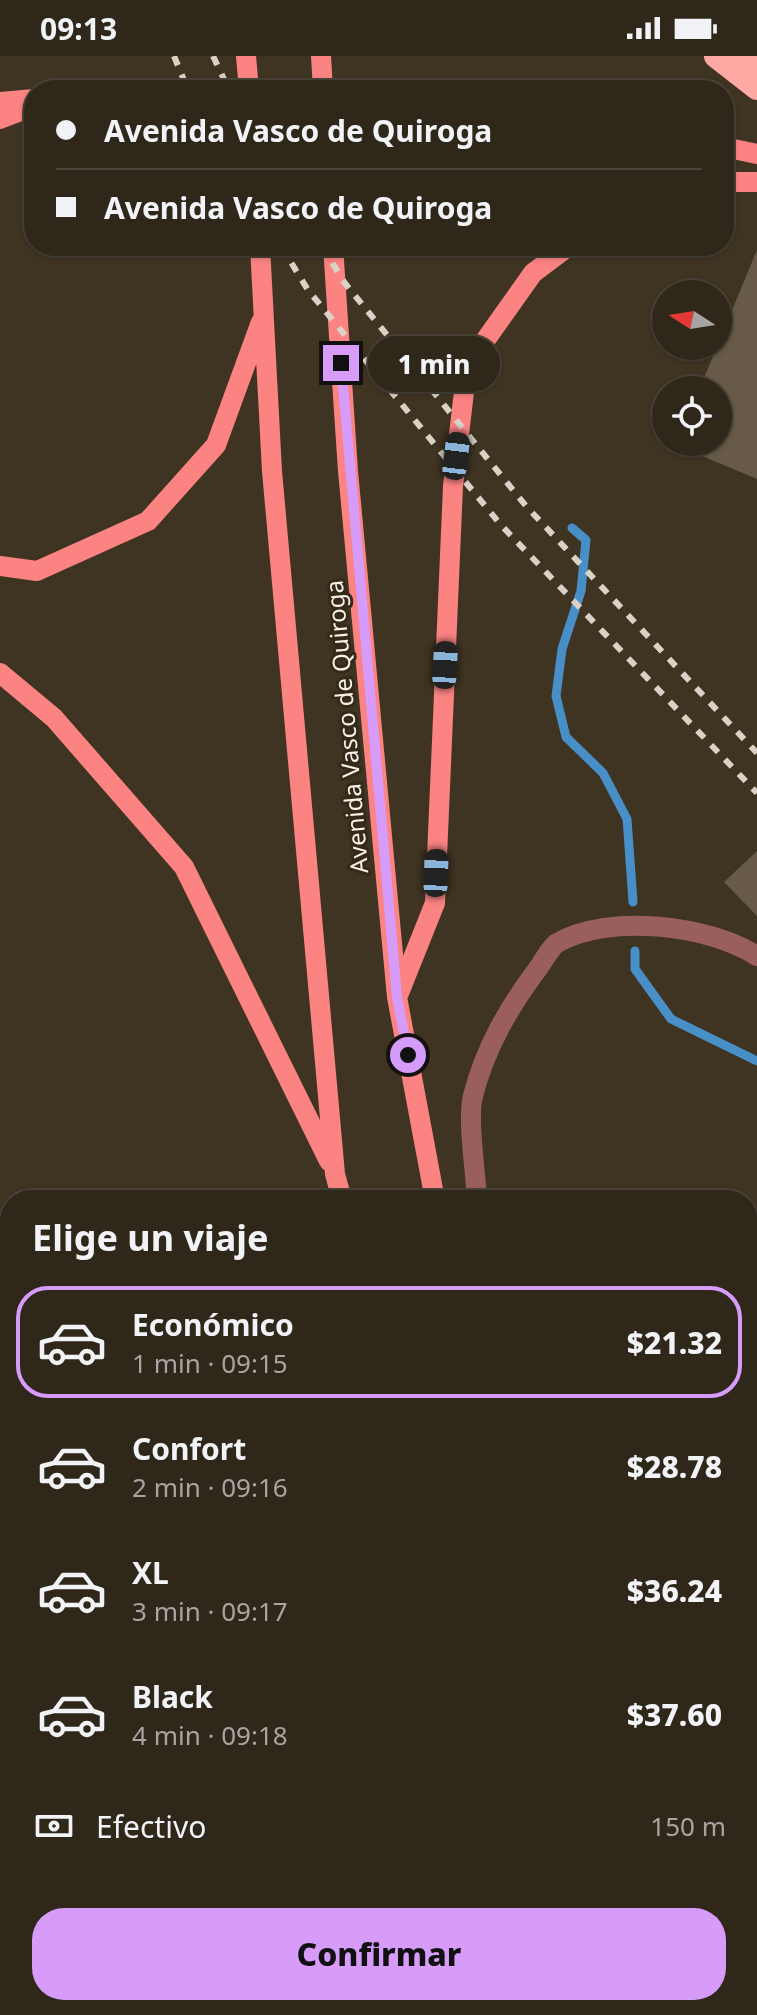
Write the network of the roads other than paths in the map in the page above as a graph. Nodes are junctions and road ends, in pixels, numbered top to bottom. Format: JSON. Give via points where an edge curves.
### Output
{"nodes":[{"id":1,"x":246,"y":56,"type":"edge"},
{"id":2,"x":321,"y":56,"type":"edge"},
{"id":3,"x":716,"y":56,"type":"edge"},
{"id":4,"x":725,"y":56,"type":"edge"},
{"id":5,"x":757,"y":61,"type":"edge"},
{"id":6,"x":248,"y":80,"type":"edge"},
{"id":7,"x":322,"y":80,"type":"edge"},
{"id":8,"x":757,"y":88,"type":"edge"},
{"id":9,"x":24,"y":100,"type":"edge"},
{"id":10,"x":0,"y":102,"type":"edge"},
{"id":11,"x":24,"y":110,"type":"edge"},
{"id":12,"x":0,"y":119,"type":"edge"},
{"id":13,"x":734,"y":149,"type":"edge"},
{"id":14,"x":757,"y":154,"type":"edge"},
{"id":15,"x":734,"y":182,"type":"edge"},
{"id":16,"x":757,"y":182,"type":"edge"},
{"id":17,"x":261,"y":256,"type":"edge"},
{"id":18,"x":334,"y":256,"type":"edge"},
{"id":19,"x":556,"y":256,"type":"edge"},
{"id":20,"x":265,"y":310,"type":"junction"},
{"id":21,"x":0,"y":566,"type":"edge"},
{"id":22,"x":0,"y":673,"type":"edge"},
{"id":23,"x":757,"y":956,"type":"edge"},
{"id":24,"x":397,"y":997,"type":"junction"},
{"id":25,"x":335,"y":1174,"type":"junction"},
{"id":26,"x":339,"y":1190,"type":"edge"},
{"id":27,"x":433,"y":1190,"type":"edge"},
{"id":28,"x":477,"y":1190,"type":"edge"}],
"edges":[{"from":1,"to":6,"type":"main road"},
{"from":2,"to":7,"type":"main road"},
{"from":3,"to":8,"type":"highway"},
{"from":4,"to":5,"type":"highway"},
{"from":9,"to":10,"type":"main road"},
{"from":11,"to":12,"type":"main road"},
{"from":13,"to":14,"type":"main road"},
{"from":15,"to":16,"type":"main road"},
{"from":17,"to":20,"type":"main road"},
{"from":18,"to":24,"type":"main road","name":"Avenida Vasco de Quiroga","via":[[348,471]]},
{"from":19,"to":24,"type":"main road","via":[[533,273],[467,366],[453,486],[435,903]]},
{"from":20,"to":21,"type":"main road","via":[[216,445],[148,521],[37,571]]},
{"from":20,"to":25,"type":"main road","via":[[272,471]]},
{"from":22,"to":25,"type":"main road","via":[[54,718],[184,867]]},
{"from":23,"to":28,"type":"street","via":[[741,946],[656,926],[609,927],[556,944],[504,1014],[472,1099]]},
{"from":24,"to":27,"type":"main road","name":"Avenida Vasco de Quiroga"},
{"from":25,"to":26,"type":"main road"}]}
